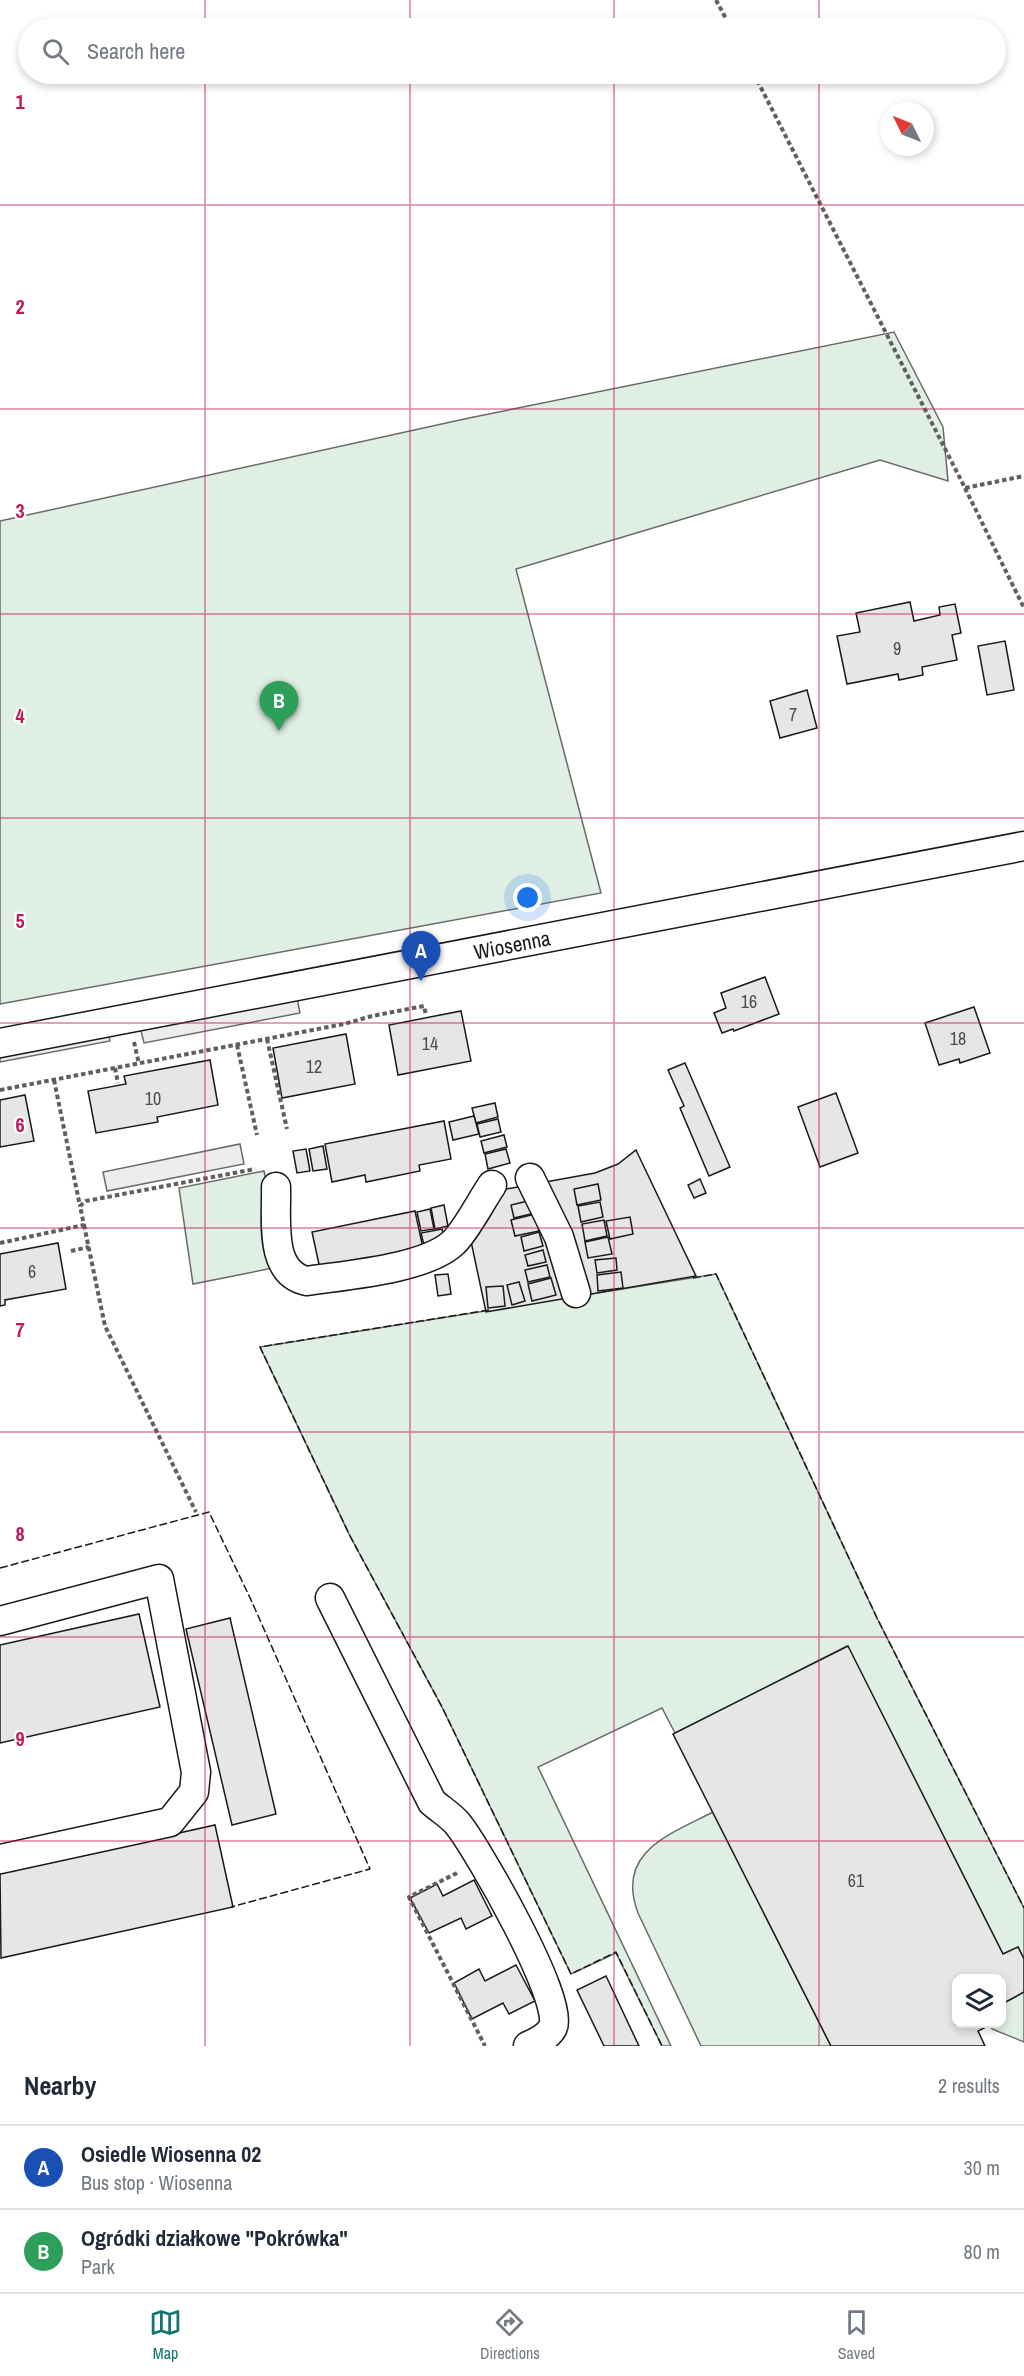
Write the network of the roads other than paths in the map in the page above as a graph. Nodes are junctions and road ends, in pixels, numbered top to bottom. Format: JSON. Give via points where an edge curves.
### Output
{"nodes":[{"id":1,"x":1024,"y":846,"type":"edge"},
{"id":2,"x":0,"y":1043,"type":"edge"},
{"id":3,"x":268,"y":1178,"type":"road end"},
{"id":4,"x":530,"y":1178,"type":"dead end"},
{"id":5,"x":492,"y":1185,"type":"dead end"},
{"id":6,"x":576,"y":1293,"type":"dead end"},
{"id":7,"x":330,"y":1598,"type":"dead end"},
{"id":8,"x":0,"y":1621,"type":"edge"},
{"id":9,"x":0,"y":1859,"type":"edge"},
{"id":10,"x":528,"y":2046,"type":"edge"}],
"edges":[{"from":1,"to":2,"type":"street","name":"Wiosenna"},
{"from":3,"to":5,"type":"street","via":[[282,1261],[290,1273],[308,1281],[400,1265],[442,1251],[455,1241]]},
{"from":4,"to":6,"type":"street","via":[[560,1236]]},
{"from":7,"to":10,"type":"street","via":[[432,1802],[456,1822],[482,1861],[536,1965],[552,2002],[553,2028]]},
{"from":8,"to":9,"type":"street","via":[[159,1578],[196,1772],[194,1792],[170,1822]]}]}
